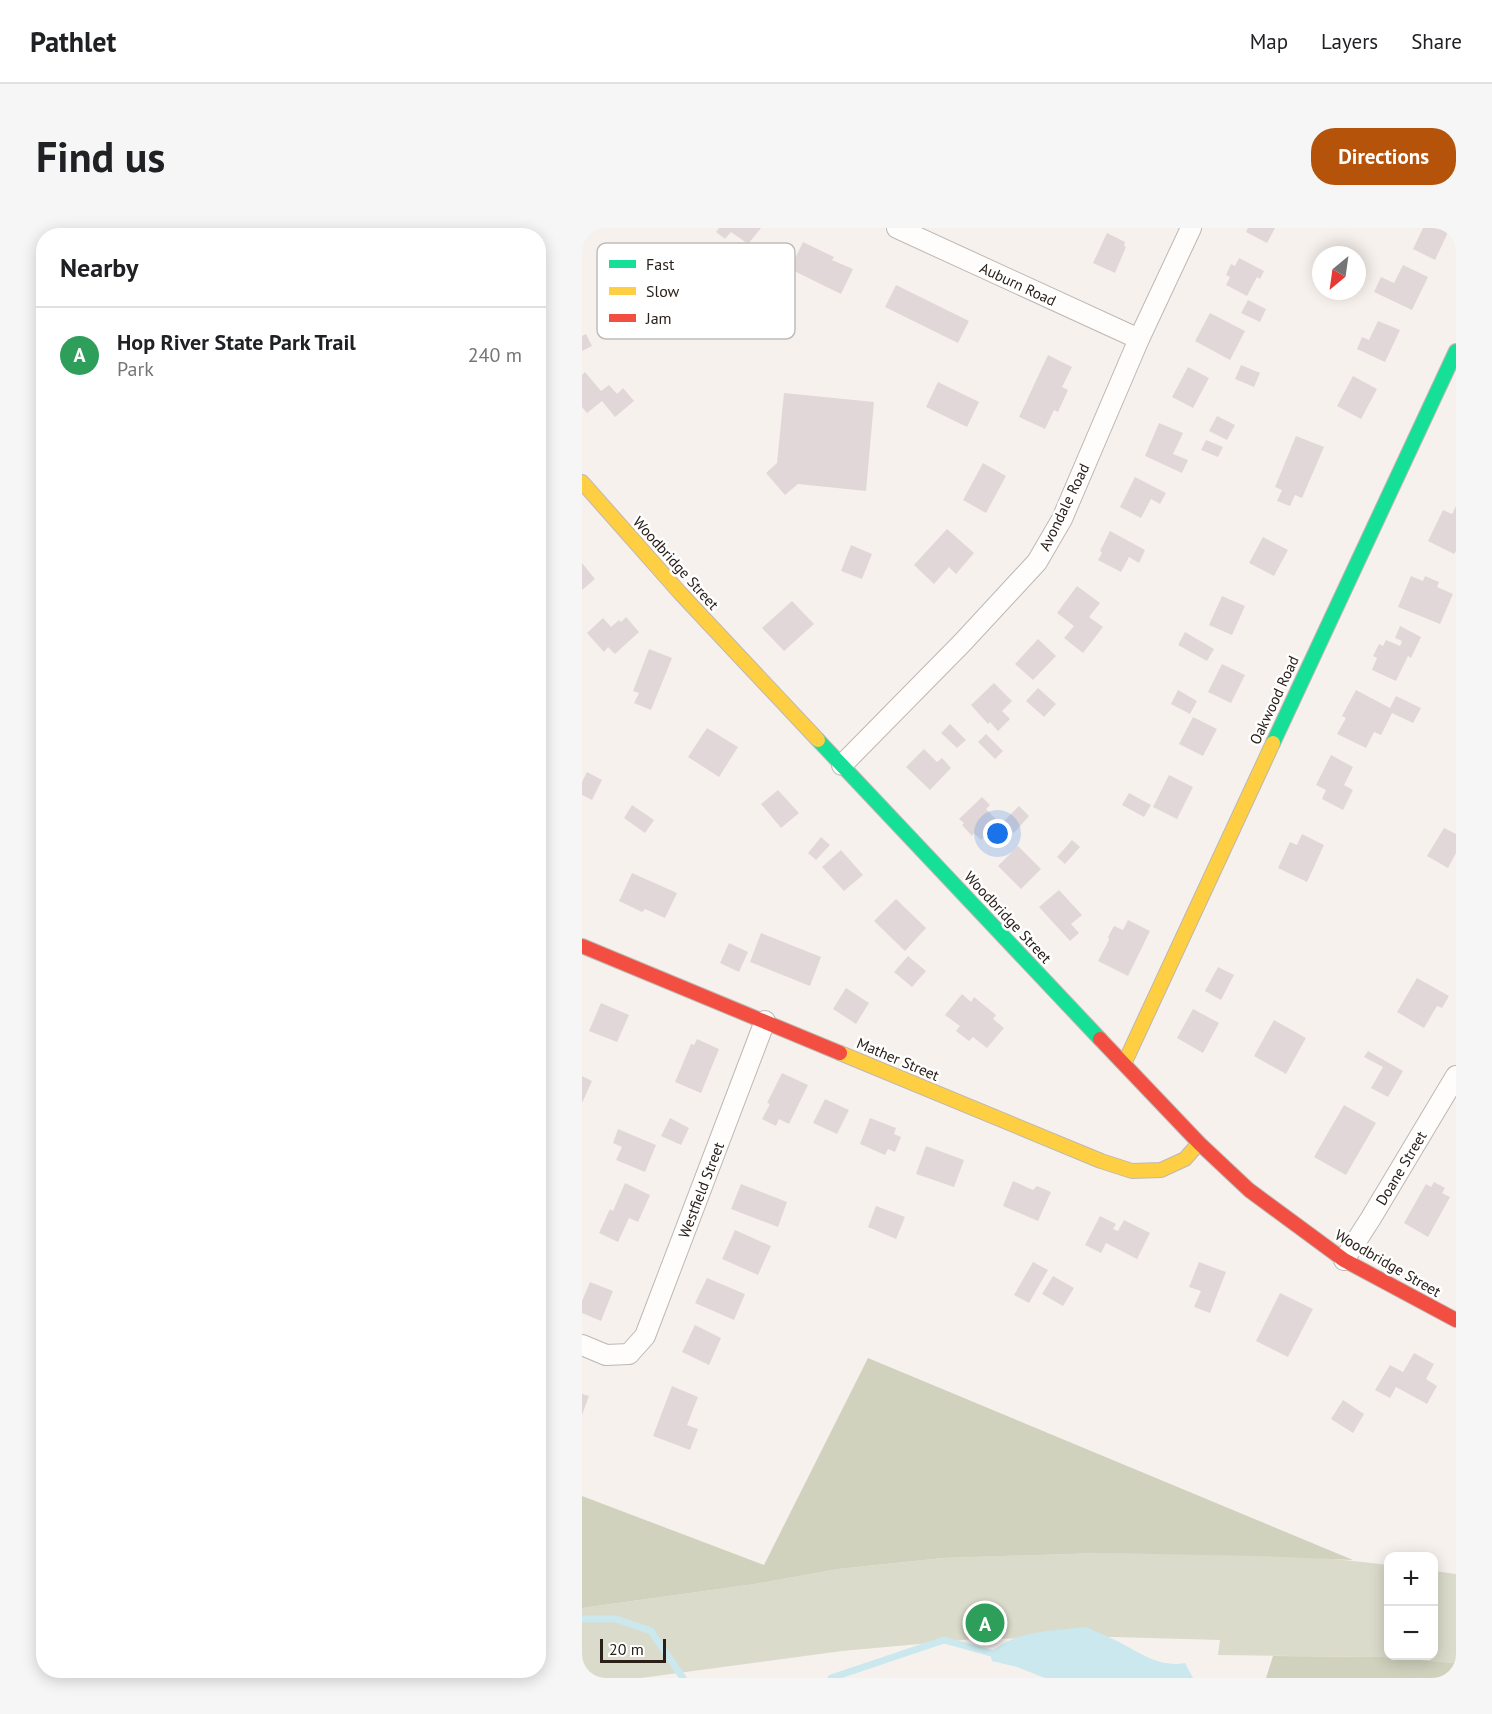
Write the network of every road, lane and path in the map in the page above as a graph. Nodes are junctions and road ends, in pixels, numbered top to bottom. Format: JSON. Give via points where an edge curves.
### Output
{"nodes":[{"id":1,"x":897,"y":228,"type":"edge"},
{"id":2,"x":1191,"y":228,"type":"edge"},
{"id":3,"x":1139,"y":339,"type":"junction"},
{"id":4,"x":1456,"y":351,"type":"edge"},
{"id":5,"x":582,"y":482,"type":"edge"},
{"id":6,"x":842,"y":765,"type":"junction"},
{"id":7,"x":582,"y":946,"type":"edge"},
{"id":8,"x":765,"y":1021,"type":"junction"},
{"id":9,"x":1124,"y":1064,"type":"junction"},
{"id":10,"x":1456,"y":1076,"type":"edge"},
{"id":11,"x":1199,"y":1143,"type":"junction"},
{"id":12,"x":1344,"y":1260,"type":"junction"},
{"id":13,"x":1456,"y":1320,"type":"edge"},
{"id":14,"x":582,"y":1345,"type":"edge"}],
"edges":[{"from":1,"to":3,"type":"street","name":"Auburn Road"},
{"from":2,"to":3,"type":"street","name":"Avondale Road"},
{"from":3,"to":6,"type":"street","name":"Avondale Road","via":[[1062,519],[1037,562]]},
{"from":4,"to":9,"type":"street","name":"Oakwood Road"},
{"from":5,"to":6,"type":"street","name":"Woodbridge Street"},
{"from":6,"to":9,"type":"street","name":"Woodbridge Street"},
{"from":7,"to":8,"type":"street","name":"Mather Street"},
{"from":8,"to":11,"type":"street","name":"Mather Street","via":[[1132,1171],[1161,1170],[1185,1159]]},
{"from":8,"to":14,"type":"street","name":"Westfield Street","via":[[645,1336],[629,1354],[606,1355]]},
{"from":9,"to":11,"type":"street","name":"Woodbridge Street"},
{"from":10,"to":12,"type":"street","name":"Doane Street"},
{"from":11,"to":12,"type":"street","name":"Woodbridge Street","via":[[1250,1190]]},
{"from":12,"to":13,"type":"street","name":"Woodbridge Street"}]}
